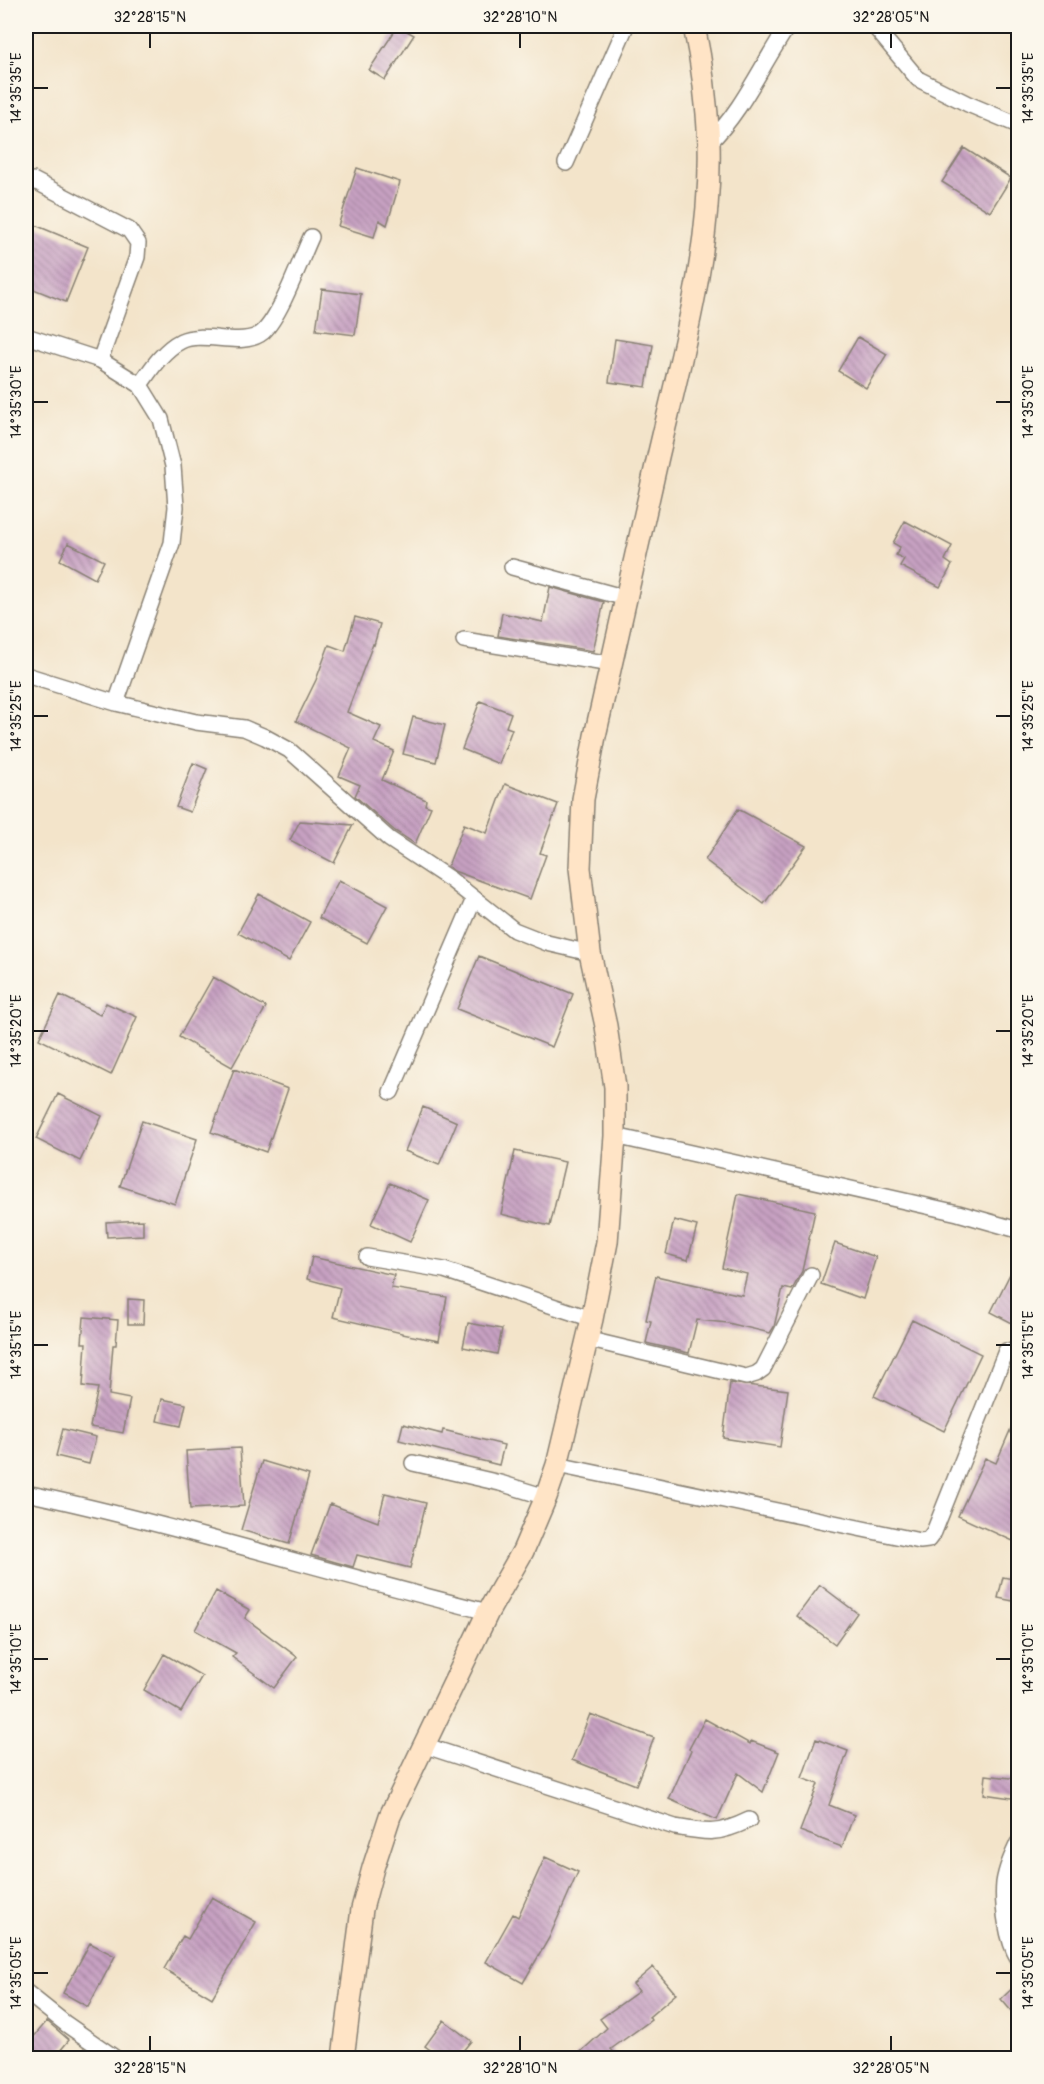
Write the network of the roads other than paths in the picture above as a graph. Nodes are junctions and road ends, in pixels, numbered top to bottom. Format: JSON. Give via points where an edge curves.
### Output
{"nodes":[{"id":1,"x":626,"y":26,"type":"edge"},
{"id":2,"x":694,"y":26,"type":"edge"},
{"id":3,"x":788,"y":26,"type":"edge"},
{"id":4,"x":874,"y":26,"type":"edge"},
{"id":5,"x":1018,"y":125,"type":"edge"},
{"id":6,"x":709,"y":143,"type":"junction"},
{"id":7,"x":566,"y":163,"type":"dead end"},
{"id":8,"x":33,"y":180,"type":"dead end"},
{"id":9,"x":311,"y":237,"type":"dead end"},
{"id":10,"x":26,"y":336,"type":"edge"},
{"id":11,"x":100,"y":360,"type":"junction"},
{"id":12,"x":140,"y":385,"type":"junction"},
{"id":13,"x":512,"y":567,"type":"dead end"},
{"id":14,"x":626,"y":598,"type":"junction"},
{"id":15,"x":464,"y":640,"type":"dead end"},
{"id":16,"x":612,"y":664,"type":"junction"},
{"id":17,"x":26,"y":675,"type":"edge"},
{"id":18,"x":116,"y":703,"type":"junction"},
{"id":19,"x":474,"y":899,"type":"junction"},
{"id":20,"x":590,"y":953,"type":"junction"},
{"id":21,"x":391,"y":1092,"type":"dead end"},
{"id":22,"x":615,"y":1136,"type":"junction"},
{"id":23,"x":1018,"y":1230,"type":"edge"},
{"id":24,"x":367,"y":1257,"type":"dead end"},
{"id":25,"x":811,"y":1275,"type":"dead end"},
{"id":26,"x":589,"y":1329,"type":"junction"},
{"id":27,"x":1006,"y":1351,"type":"dead end"},
{"id":28,"x":413,"y":1463,"type":"dead end"},
{"id":29,"x":556,"y":1465,"type":"junction"},
{"id":30,"x":26,"y":1493,"type":"edge"},
{"id":31,"x":546,"y":1497,"type":"junction"},
{"id":32,"x":488,"y":1612,"type":"junction"},
{"id":33,"x":423,"y":1745,"type":"junction"},
{"id":34,"x":749,"y":1820,"type":"dead end"},
{"id":35,"x":1018,"y":1843,"type":"edge"},
{"id":36,"x":1018,"y":1958,"type":"edge"},
{"id":37,"x":26,"y":1992,"type":"edge"},
{"id":38,"x":115,"y":2058,"type":"edge"},
{"id":39,"x":343,"y":2058,"type":"edge"}],
"edges":[{"from":1,"to":7,"type":"street"},
{"from":2,"to":6,"type":"street","via":[[702,63]]},
{"from":3,"to":6,"type":"street","via":[[740,106]]},
{"from":4,"to":5,"type":"street","via":[[918,79]]},
{"from":6,"to":14,"type":"street","via":[[699,268]]},
{"from":8,"to":11,"type":"street","via":[[129,230],[138,243],[137,257]]},
{"from":9,"to":12,"type":"street","via":[[275,318],[261,333],[244,339],[193,337],[179,342],[158,360]]},
{"from":10,"to":11,"type":"street"},
{"from":11,"to":12,"type":"street"},
{"from":12,"to":18,"type":"street","via":[[161,419],[173,466],[177,507],[172,543]]},
{"from":13,"to":14,"type":"street"},
{"from":14,"to":16,"type":"street"},
{"from":15,"to":16,"type":"street"},
{"from":16,"to":20,"type":"street","via":[[584,798],[580,868]]},
{"from":17,"to":18,"type":"street"},
{"from":18,"to":19,"type":"street","via":[[196,722],[244,728],[289,750],[389,839]]},
{"from":19,"to":20,"type":"street","via":[[514,930]]},
{"from":19,"to":21,"type":"street"},
{"from":20,"to":22,"type":"street","via":[[615,1087]]},
{"from":22,"to":23,"type":"street","via":[[958,1212]]},
{"from":22,"to":26,"type":"street","via":[[607,1242]]},
{"from":24,"to":26,"type":"street","via":[[444,1270]]},
{"from":25,"to":26,"type":"street","via":[[763,1369],[746,1377]]},
{"from":26,"to":29,"type":"street"},
{"from":27,"to":29,"type":"street","via":[[928,1540]]},
{"from":28,"to":31,"type":"street"},
{"from":29,"to":31,"type":"street"},
{"from":30,"to":32,"type":"street","via":[[167,1526]]},
{"from":31,"to":32,"type":"street","via":[[524,1551]]},
{"from":32,"to":33,"type":"street"},
{"from":33,"to":34,"type":"street","via":[[675,1827],[710,1834]]},
{"from":33,"to":39,"type":"street","via":[[390,1815],[372,1868],[362,1909]]},
{"from":35,"to":36,"type":"street","via":[[1004,1884],[1010,1938]]},
{"from":37,"to":38,"type":"street"}]}
